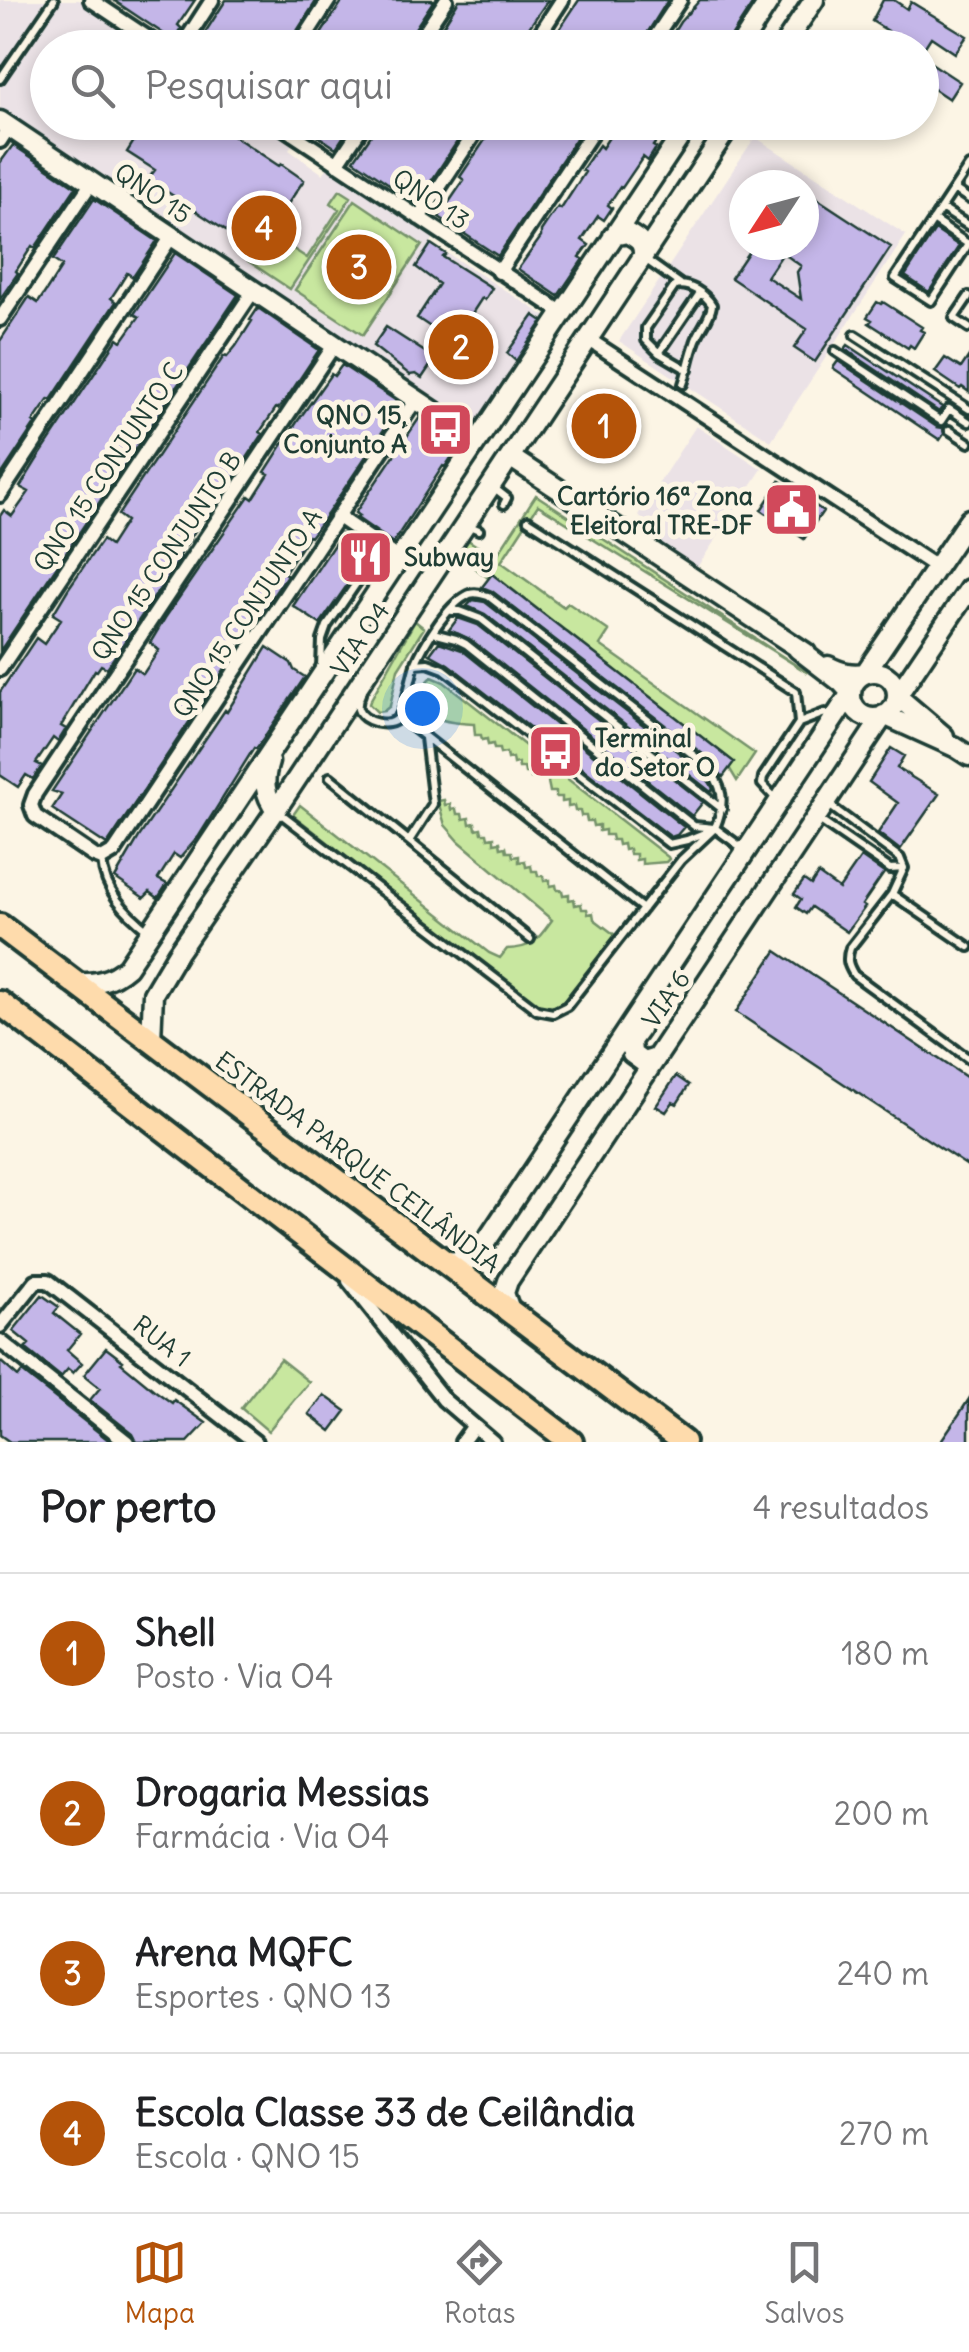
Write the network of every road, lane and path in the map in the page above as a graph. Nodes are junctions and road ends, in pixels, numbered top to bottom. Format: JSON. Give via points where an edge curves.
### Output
{"nodes":[{"id":1,"x":54,"y":0,"type":"edge"},
{"id":2,"x":212,"y":0,"type":"edge"},
{"id":3,"x":329,"y":0,"type":"edge"},
{"id":4,"x":446,"y":0,"type":"edge"},
{"id":5,"x":562,"y":0,"type":"edge"},
{"id":6,"x":680,"y":0,"type":"edge"},
{"id":7,"x":770,"y":0,"type":"edge"},
{"id":8,"x":814,"y":0,"type":"edge"},
{"id":9,"x":93,"y":1,"type":"edge"},
{"id":10,"x":751,"y":28,"type":"edge"},
{"id":11,"x":34,"y":30,"type":"edge"},
{"id":12,"x":136,"y":30,"type":"edge"},
{"id":13,"x":193,"y":30,"type":"edge"},
{"id":14,"x":310,"y":30,"type":"edge"},
{"id":15,"x":426,"y":30,"type":"edge"},
{"id":16,"x":543,"y":30,"type":"edge"},
{"id":17,"x":660,"y":30,"type":"edge"},
{"id":18,"x":794,"y":30,"type":"edge"},
{"id":19,"x":30,"y":36,"type":"edge"},
{"id":20,"x":0,"y":80,"type":"edge"},
{"id":21,"x":3,"y":130,"type":"edge"},
{"id":22,"x":302,"y":140,"type":"edge"},
{"id":23,"x":353,"y":140,"type":"edge"},
{"id":24,"x":470,"y":140,"type":"edge"},
{"id":25,"x":586,"y":140,"type":"edge"},
{"id":26,"x":678,"y":140,"type":"edge"},
{"id":27,"x":720,"y":140,"type":"edge"},
{"id":28,"x":338,"y":164,"type":"junction"},
{"id":29,"x":969,"y":166,"type":"edge"},
{"id":30,"x":92,"y":182,"type":"junction"},
{"id":31,"x":954,"y":189,"type":"junction"},
{"id":32,"x":969,"y":199,"type":"edge"},
{"id":33,"x":942,"y":208,"type":"junction"},
{"id":34,"x":419,"y":218,"type":"junction"},
{"id":35,"x":933,"y":220,"type":"junction"},
{"id":36,"x":969,"y":226,"type":"edge"},
{"id":37,"x":172,"y":236,"type":"junction"},
{"id":38,"x":613,"y":236,"type":"junction"},
{"id":39,"x":969,"y":243,"type":"edge"},
{"id":40,"x":643,"y":258,"type":"junction"},
{"id":41,"x":500,"y":272,"type":"junction"},
{"id":42,"x":680,"y":284,"type":"junction"},
{"id":43,"x":254,"y":290,"type":"junction"},
{"id":44,"x":700,"y":294,"type":"junction"},
{"id":45,"x":969,"y":296,"type":"edge"},
{"id":46,"x":562,"y":313,"type":"junction"},
{"id":47,"x":0,"y":319,"type":"edge"},
{"id":48,"x":969,"y":328,"type":"edge"},
{"id":49,"x":855,"y":335,"type":"dead end"},
{"id":50,"x":588,"y":340,"type":"junction"},
{"id":51,"x":335,"y":344,"type":"junction"},
{"id":52,"x":836,"y":351,"type":"dead end"},
{"id":53,"x":660,"y":353,"type":"junction"},
{"id":54,"x":688,"y":370,"type":"junction"},
{"id":55,"x":684,"y":384,"type":"dead end"},
{"id":56,"x":416,"y":398,"type":"junction"},
{"id":57,"x":969,"y":409,"type":"edge"},
{"id":58,"x":969,"y":422,"type":"edge"},
{"id":59,"x":950,"y":430,"type":"dead end"},
{"id":60,"x":477,"y":440,"type":"junction"},
{"id":61,"x":969,"y":443,"type":"edge"},
{"id":62,"x":510,"y":458,"type":"junction"},
{"id":63,"x":491,"y":486,"type":"junction"},
{"id":64,"x":0,"y":495,"type":"edge"},
{"id":65,"x":504,"y":504,"type":"dead end"},
{"id":66,"x":338,"y":517,"type":"junction"},
{"id":67,"x":969,"y":519,"type":"edge"},
{"id":68,"x":528,"y":520,"type":"dead end"},
{"id":69,"x":415,"y":536,"type":"junction"},
{"id":70,"x":442,"y":560,"type":"junction"},
{"id":71,"x":397,"y":562,"type":"junction"},
{"id":72,"x":936,"y":567,"type":"junction"},
{"id":73,"x":967,"y":596,"type":"edge"},
{"id":74,"x":449,"y":612,"type":"junction"},
{"id":75,"x":432,"y":633,"type":"junction"},
{"id":76,"x":798,"y":649,"type":"junction"},
{"id":77,"x":416,"y":664,"type":"junction"},
{"id":78,"x":0,"y":669,"type":"edge"},
{"id":79,"x":367,"y":673,"type":"junction"},
{"id":80,"x":866,"y":673,"type":"junction"},
{"id":81,"x":851,"y":693,"type":"junction"},
{"id":82,"x":897,"y":696,"type":"junction"},
{"id":83,"x":884,"y":715,"type":"junction"},
{"id":84,"x":400,"y":717,"type":"junction"},
{"id":85,"x":835,"y":719,"type":"junction"},
{"id":86,"x":799,"y":723,"type":"junction"},
{"id":87,"x":425,"y":736,"type":"junction"},
{"id":88,"x":274,"y":748,"type":"junction"},
{"id":89,"x":962,"y":752,"type":"edge"},
{"id":90,"x":330,"y":777,"type":"dead end"},
{"id":91,"x":779,"y":802,"type":"junction"},
{"id":92,"x":723,"y":809,"type":"junction"},
{"id":93,"x":276,"y":810,"type":"junction"},
{"id":94,"x":821,"y":811,"type":"junction"},
{"id":95,"x":221,"y":826,"type":"junction"},
{"id":96,"x":715,"y":828,"type":"junction"},
{"id":97,"x":409,"y":841,"type":"junction"},
{"id":98,"x":255,"y":842,"type":"junction"},
{"id":99,"x":739,"y":845,"type":"junction"},
{"id":100,"x":108,"y":856,"type":"junction"},
{"id":101,"x":904,"y":868,"type":"junction"},
{"id":102,"x":892,"y":894,"type":"junction"},
{"id":103,"x":643,"y":910,"type":"junction"},
{"id":104,"x":698,"y":925,"type":"junction"},
{"id":105,"x":0,"y":926,"type":"edge"},
{"id":106,"x":150,"y":932,"type":"junction"},
{"id":107,"x":530,"y":939,"type":"dead end"},
{"id":108,"x":969,"y":948,"type":"edge"},
{"id":109,"x":75,"y":983,"type":"junction"},
{"id":110,"x":0,"y":1003,"type":"edge"},
{"id":111,"x":151,"y":1040,"type":"junction"},
{"id":112,"x":656,"y":1058,"type":"junction"},
{"id":113,"x":969,"y":1059,"type":"edge"},
{"id":114,"x":332,"y":1259,"type":"junction"},
{"id":115,"x":443,"y":1261,"type":"junction"},
{"id":116,"x":511,"y":1313,"type":"junction"},
{"id":117,"x":0,"y":1326,"type":"edge"},
{"id":118,"x":0,"y":1340,"type":"edge"},
{"id":119,"x":473,"y":1427,"type":"junction"},
{"id":120,"x":127,"y":1442,"type":"edge"},
{"id":121,"x":254,"y":1442,"type":"edge"},
{"id":122,"x":462,"y":1442,"type":"edge"},
{"id":123,"x":493,"y":1442,"type":"edge"},
{"id":124,"x":571,"y":1442,"type":"edge"},
{"id":125,"x":683,"y":1442,"type":"edge"}],
"edges":[{"from":1,"to":11,"type":"lane"},
{"from":2,"to":13,"type":"street"},
{"from":3,"to":14,"type":"street"},
{"from":4,"to":15,"type":"street"},
{"from":5,"to":16,"type":"street"},
{"from":6,"to":17,"type":"street"},
{"from":7,"to":10,"type":"main road"},
{"from":8,"to":18,"type":"main road"},
{"from":9,"to":12,"type":"street"},
{"from":19,"to":20,"type":"lane"},
{"from":21,"to":30,"type":"main road","name":"QNO 15"},
{"from":22,"to":28,"type":"street","name":"QNO 13"},
{"from":23,"to":28,"type":"street"},
{"from":24,"to":34,"type":"street"},
{"from":25,"to":41,"type":"street"},
{"from":26,"to":38,"type":"main road","name":"VIA O4"},
{"from":27,"to":40,"type":"main road","name":"VIA O4"},
{"from":28,"to":34,"type":"street","name":"QNO 13"},
{"from":29,"to":31,"type":"lane"},
{"from":30,"to":37,"type":"main road","name":"QNO 15"},
{"from":30,"to":47,"type":"street"},
{"from":31,"to":32,"type":"lane"},
{"from":31,"to":33,"type":"lane"},
{"from":33,"to":35,"type":"lane"},
{"from":33,"to":36,"type":"lane"},
{"from":34,"to":41,"type":"street","name":"QNO 13"},
{"from":35,"to":39,"type":"lane"},
{"from":35,"to":39,"type":"lane","via":[[895,278],[907,286],[931,301]]},
{"from":37,"to":43,"type":"main road","name":"QNO 15"},
{"from":37,"to":64,"type":"street"},
{"from":38,"to":40,"type":"main road","via":[[628,233],[640,240]]},
{"from":38,"to":46,"type":"main road","name":"VIA O4"},
{"from":40,"to":42,"type":"lane"},
{"from":40,"to":50,"type":"main road","name":"VIA O4"},
{"from":41,"to":46,"type":"street","name":"QNO 13"},
{"from":42,"to":44,"type":"lane"},
{"from":42,"to":53,"type":"lane","via":[[646,328],[646,340]]},
{"from":43,"to":51,"type":"main road","name":"QNO 15"},
{"from":43,"to":78,"type":"street","name":"QNO 15 CONJUNTO C"},
{"from":44,"to":53,"type":"lane"},
{"from":44,"to":54,"type":"lane","via":[[712,306]]},
{"from":45,"to":48,"type":"lane","via":[[954,318]]},
{"from":46,"to":60,"type":"main road","name":"VIA O4"},
{"from":49,"to":57,"type":"lane"},
{"from":50,"to":62,"type":"main road","name":"VIA O4"},
{"from":50,"to":72,"type":"street"},
{"from":51,"to":56,"type":"main road","name":"QNO 15"},
{"from":51,"to":100,"type":"street","name":"QNO 15 CONJUNTO B","via":[[35,794],[36,816],[94,856]]},
{"from":52,"to":58,"type":"lane","via":[[941,421],[949,409]]},
{"from":53,"to":54,"type":"lane"},
{"from":54,"to":55,"type":"lane"},
{"from":56,"to":60,"type":"main road","name":"QNO 15"},
{"from":56,"to":66,"type":"street","name":"QNO 15 CONJUNTO A"},
{"from":59,"to":61,"type":"lane"},
{"from":60,"to":69,"type":"main road","name":"VIA O4"},
{"from":62,"to":63,"type":"main road","name":"VIA O4"},
{"from":62,"to":76,"type":"main road"},
{"from":63,"to":65,"type":"lane","via":[[506,498]]},
{"from":63,"to":70,"type":"main road","name":"VIA O4","via":[[473,527]]},
{"from":66,"to":71,"type":"street"},
{"from":66,"to":100,"type":"street","name":"QNO 15 CONJUNTO A"},
{"from":67,"to":72,"type":"main road"},
{"from":68,"to":86,"type":"lane","via":[[796,692]]},
{"from":69,"to":70,"type":"main road","via":[[430,538]]},
{"from":69,"to":71,"type":"main road","name":"VIA O4"},
{"from":70,"to":79,"type":"main road","name":"VIA O4"},
{"from":71,"to":88,"type":"main road","name":"VIA O4"},
{"from":72,"to":80,"type":"main road"},
{"from":73,"to":82,"type":"main road"},
{"from":74,"to":75,"type":"lane"},
{"from":74,"to":92,"type":"lane","via":[[481,619]]},
{"from":74,"to":92,"type":"lane","via":[[466,595],[488,596],[705,764],[720,787]]},
{"from":75,"to":77,"type":"lane"},
{"from":75,"to":96,"type":"lane","via":[[466,644],[694,826]]},
{"from":76,"to":80,"type":"main road","via":[[838,672]]},
{"from":76,"to":81,"type":"main road"},
{"from":77,"to":84,"type":"lane"},
{"from":77,"to":96,"type":"lane","via":[[444,669],[670,844]]},
{"from":79,"to":84,"type":"lane","via":[[358,711],[378,724]]},
{"from":79,"to":93,"type":"main road","name":"VIA O4"},
{"from":80,"to":81,"type":"main road"},
{"from":80,"to":82,"type":"main road","via":[[888,676]]},
{"from":81,"to":83,"type":"main road","via":[[862,714]]},
{"from":81,"to":85,"type":"main road","name":"VIA 6"},
{"from":82,"to":83,"type":"main road"},
{"from":82,"to":89,"type":"main road"},
{"from":83,"to":89,"type":"main road"},
{"from":83,"to":94,"type":"main road","name":"VIA 6"},
{"from":84,"to":87,"type":"lane"},
{"from":85,"to":86,"type":"lane","via":[[825,713]]},
{"from":85,"to":91,"type":"main road","name":"VIA 6"},
{"from":86,"to":91,"type":"lane","via":[[763,777]]},
{"from":87,"to":97,"type":"lane","via":[[432,804]]},
{"from":87,"to":103,"type":"lane"},
{"from":88,"to":93,"type":"main road","via":[[264,787]]},
{"from":88,"to":95,"type":"main road","name":"VIA O4"},
{"from":90,"to":97,"type":"lane"},
{"from":91,"to":99,"type":"main road","name":"VIA 6"},
{"from":92,"to":96,"type":"lane"},
{"from":93,"to":98,"type":"main road","name":"VIA O4"},
{"from":93,"to":103,"type":"lane","via":[[544,1013],[567,1006]]},
{"from":94,"to":101,"type":"lane","via":[[900,858]]},
{"from":94,"to":101,"type":"lane","via":[[890,869]]},
{"from":94,"to":112,"type":"main road","name":"VIA 6"},
{"from":95,"to":98,"type":"main road","via":[[242,822]]},
{"from":95,"to":106,"type":"main road","name":"VIA O4"},
{"from":96,"to":99,"type":"lane"},
{"from":96,"to":103,"type":"lane"},
{"from":97,"to":107,"type":"lane"},
{"from":98,"to":111,"type":"main road","name":"VIA O4","via":[[153,994]]},
{"from":99,"to":104,"type":"main road","name":"VIA 6"},
{"from":100,"to":106,"type":"lane","via":[[103,873],[116,900]]},
{"from":101,"to":102,"type":"lane"},
{"from":102,"to":108,"type":"lane"},
{"from":102,"to":113,"type":"lane","via":[[850,948],[848,966]]},
{"from":104,"to":112,"type":"main road","via":[[682,965],[632,1042],[639,1060]]},
{"from":104,"to":115,"type":"main road","name":"VIA 6","via":[[477,1255]]},
{"from":105,"to":109,"type":"highway","name":"ESTRADA PARQUE CEILÂNDIA"},
{"from":106,"to":109,"type":"main road","name":"VIA O4","via":[[117,976]]},
{"from":109,"to":111,"type":"highway","name":"ESTRADA PARQUE CEILÂNDIA"},
{"from":110,"to":114,"type":"highway"},
{"from":111,"to":115,"type":"highway","name":"ESTRADA PARQUE CEILÂNDIA"},
{"from":112,"to":116,"type":"main road","name":"VIA 6","via":[[508,1280],[504,1292]]},
{"from":114,"to":119,"type":"street"},
{"from":114,"to":124,"type":"highway"},
{"from":115,"to":116,"type":"highway","name":"ESTRADA PARQUE CEILÂNDIA"},
{"from":116,"to":125,"type":"highway","name":"ESTRADA PARQUE CEILÂNDIA"},
{"from":117,"to":121,"type":"street","name":"RUA 1","via":[[40,1280],[48,1281]]},
{"from":118,"to":120,"type":"street"},
{"from":119,"to":122,"type":"street"},
{"from":119,"to":123,"type":"street"}]}
